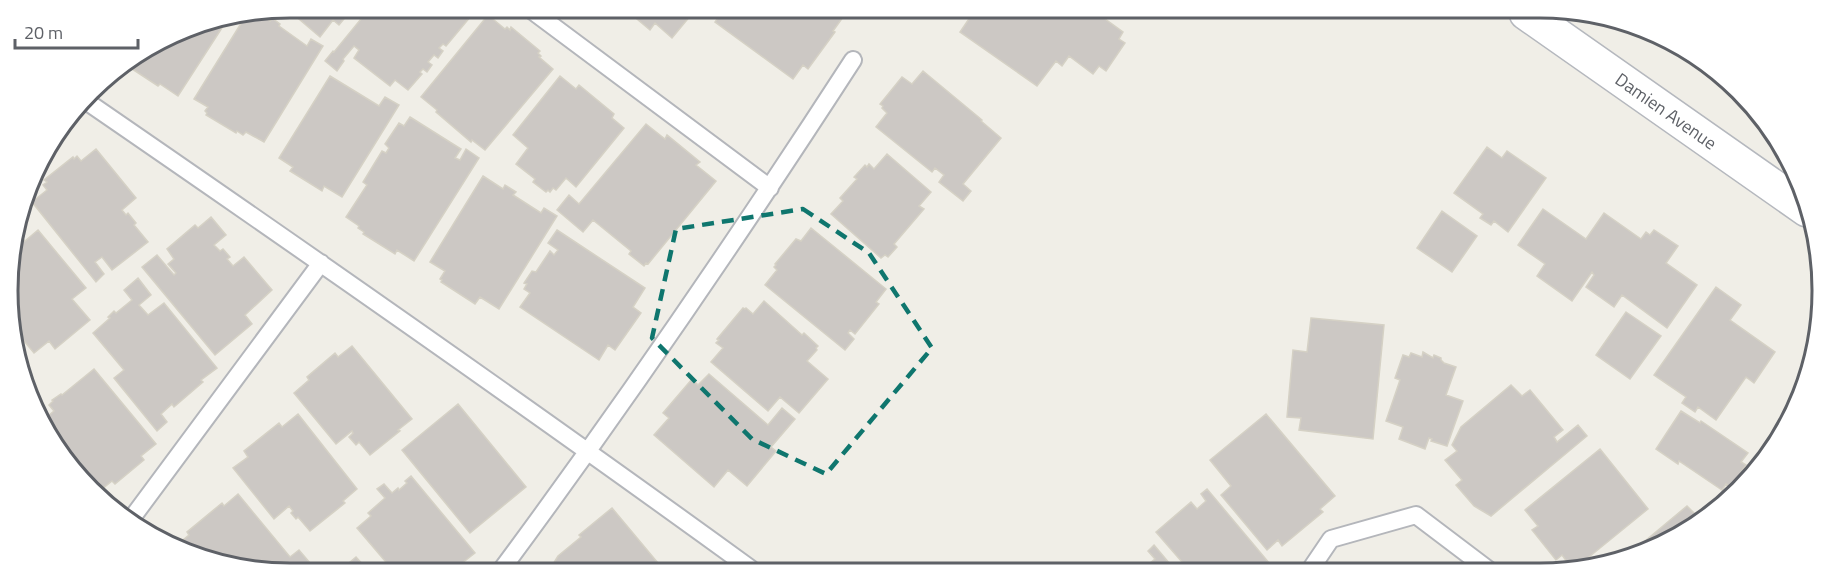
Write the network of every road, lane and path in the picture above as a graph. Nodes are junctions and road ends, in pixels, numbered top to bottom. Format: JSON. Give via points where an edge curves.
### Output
{"nodes":[{"id":1,"x":542,"y":18,"type":"edge"},
{"id":2,"x":1533,"y":18,"type":"edge"},
{"id":3,"x":853,"y":60,"type":"dead end"},
{"id":4,"x":92,"y":105,"type":"edge"},
{"id":5,"x":770,"y":188,"type":"junction"},
{"id":6,"x":1798,"y":204,"type":"edge"},
{"id":7,"x":321,"y":263,"type":"junction"},
{"id":8,"x":589,"y":451,"type":"junction"},
{"id":9,"x":135,"y":514,"type":"edge"},
{"id":10,"x":506,"y":563,"type":"edge"},
{"id":11,"x":744,"y":563,"type":"edge"},
{"id":12,"x":1315,"y":563,"type":"edge"},
{"id":13,"x":1479,"y":563,"type":"edge"}],
"edges":[{"from":1,"to":5,"type":"lane"},
{"from":2,"to":6,"type":"main road","name":"Damien Avenue"},
{"from":3,"to":5,"type":"lane"},
{"from":4,"to":7,"type":"lane"},
{"from":5,"to":8,"type":"lane"},
{"from":7,"to":8,"type":"lane"},
{"from":7,"to":9,"type":"lane"},
{"from":8,"to":10,"type":"lane"},
{"from":8,"to":11,"type":"lane"},
{"from":12,"to":13,"type":"lane","via":[[1331,539],[1416,515]]}]}
